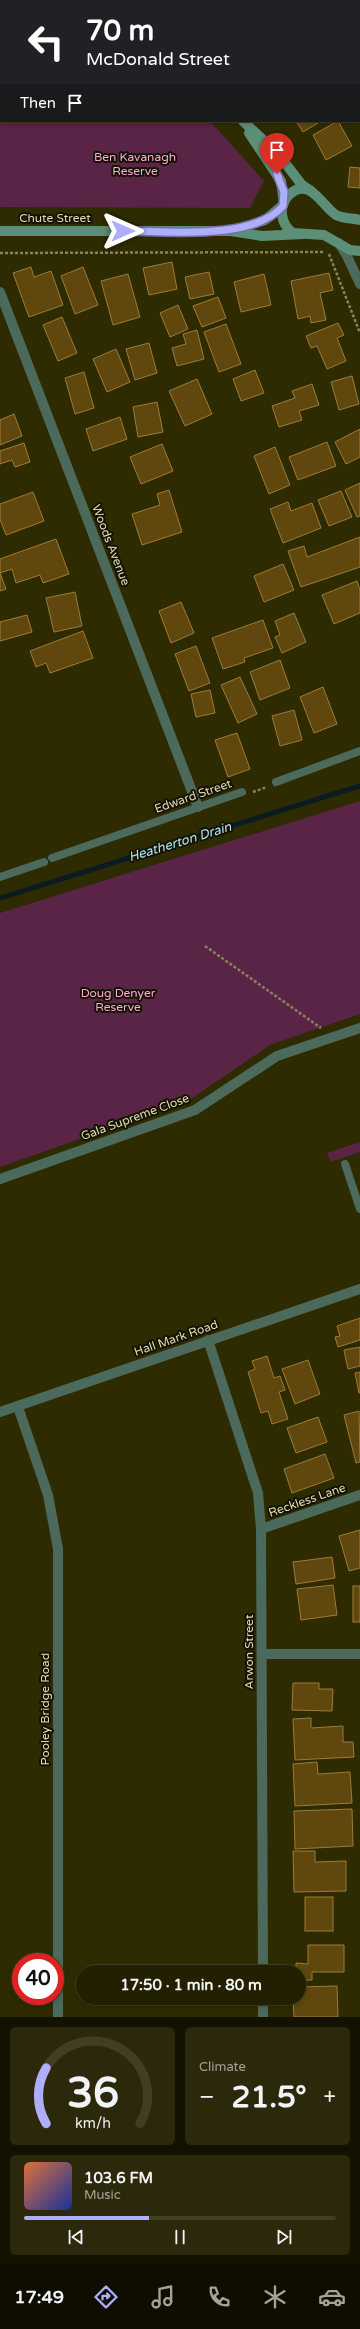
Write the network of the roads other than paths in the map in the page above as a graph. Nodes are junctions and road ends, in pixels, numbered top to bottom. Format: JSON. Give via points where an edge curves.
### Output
{"nodes":[{"id":1,"x":243,"y":122,"type":"edge"},
{"id":2,"x":243,"y":122,"type":"edge"},
{"id":3,"x":311,"y":191,"type":"junction"},
{"id":4,"x":283,"y":204,"type":"junction"},
{"id":5,"x":358,"y":219,"type":"edge"},
{"id":6,"x":0,"y":231,"type":"edge"},
{"id":7,"x":231,"y":231,"type":"junction"},
{"id":8,"x":303,"y":234,"type":"junction"},
{"id":9,"x":337,"y":241,"type":"junction"},
{"id":10,"x":360,"y":251,"type":"edge"},
{"id":11,"x":360,"y":284,"type":"edge"},
{"id":12,"x":0,"y":292,"type":"edge"},
{"id":13,"x":360,"y":751,"type":"edge"},
{"id":14,"x":276,"y":782,"type":"road end"},
{"id":15,"x":242,"y":792,"type":"road end"},
{"id":16,"x":198,"y":807,"type":"junction"},
{"id":17,"x":52,"y":858,"type":"dead end"},
{"id":18,"x":44,"y":862,"type":"dead end"},
{"id":19,"x":0,"y":876,"type":"edge"},
{"id":20,"x":360,"y":1028,"type":"edge"},
{"id":21,"x":345,"y":1164,"type":"dead end"},
{"id":22,"x":0,"y":1179,"type":"edge"},
{"id":23,"x":360,"y":1209,"type":"edge"},
{"id":24,"x":360,"y":1289,"type":"edge"},
{"id":25,"x":208,"y":1340,"type":"junction"},
{"id":26,"x":18,"y":1408,"type":"junction"},
{"id":27,"x":0,"y":1412,"type":"edge"},
{"id":28,"x":360,"y":1495,"type":"edge"},
{"id":29,"x":262,"y":1529,"type":"junction"},
{"id":30,"x":262,"y":1654,"type":"junction"},
{"id":31,"x":360,"y":1654,"type":"edge"},
{"id":32,"x":263,"y":1965,"type":"edge"},
{"id":33,"x":263,"y":2005,"type":"edge"},
{"id":34,"x":58,"y":2017,"type":"edge"},
{"id":35,"x":263,"y":2017,"type":"edge"}],
"edges":[{"from":1,"to":3,"type":"street","via":[[279,155],[302,185]]},
{"from":2,"to":4,"type":"street","via":[[281,181]]},
{"from":3,"to":4,"type":"street","name":"Chute Street","via":[[295,191]]},
{"from":3,"to":5,"type":"street","via":[[336,214]]},
{"from":4,"to":7,"type":"street","name":"Chute Street","via":[[265,220]]},
{"from":4,"to":8,"type":"street","via":[[282,217],[288,228],[293,233]]},
{"from":6,"to":7,"type":"street","name":"Chute Street"},
{"from":7,"to":8,"type":"street","name":"Chute Street","via":[[262,236]]},
{"from":8,"to":9,"type":"street","name":"Chute Street","via":[[324,235]]},
{"from":9,"to":10,"type":"street","name":"Chute Street","via":[[350,250]]},
{"from":9,"to":11,"type":"street"},
{"from":12,"to":16,"type":"street","name":"Woods Avenue"},
{"from":13,"to":14,"type":"lane"},
{"from":15,"to":16,"type":"lane","name":"Edward Street"},
{"from":16,"to":17,"type":"lane","name":"Edward Street"},
{"from":18,"to":19,"type":"lane"},
{"from":20,"to":22,"type":"street","name":"Gala Supreme Close","via":[[277,1056],[195,1110]]},
{"from":21,"to":23,"type":"lane"},
{"from":24,"to":25,"type":"street","name":"Hall Mark Road"},
{"from":25,"to":26,"type":"street","name":"Hall Mark Road"},
{"from":25,"to":29,"type":"street","name":"Arwon Street","via":[[258,1493]]},
{"from":26,"to":27,"type":"street","name":"Hall Mark Road"},
{"from":26,"to":34,"type":"street","name":"Pooley Bridge Road","via":[[48,1495],[58,1549]]},
{"from":28,"to":29,"type":"street","name":"Reckless Lane"},
{"from":29,"to":30,"type":"street","name":"Arwon Street"},
{"from":30,"to":31,"type":"street"},
{"from":30,"to":32,"type":"street","name":"Arwon Street"},
{"from":33,"to":35,"type":"street"}]}
